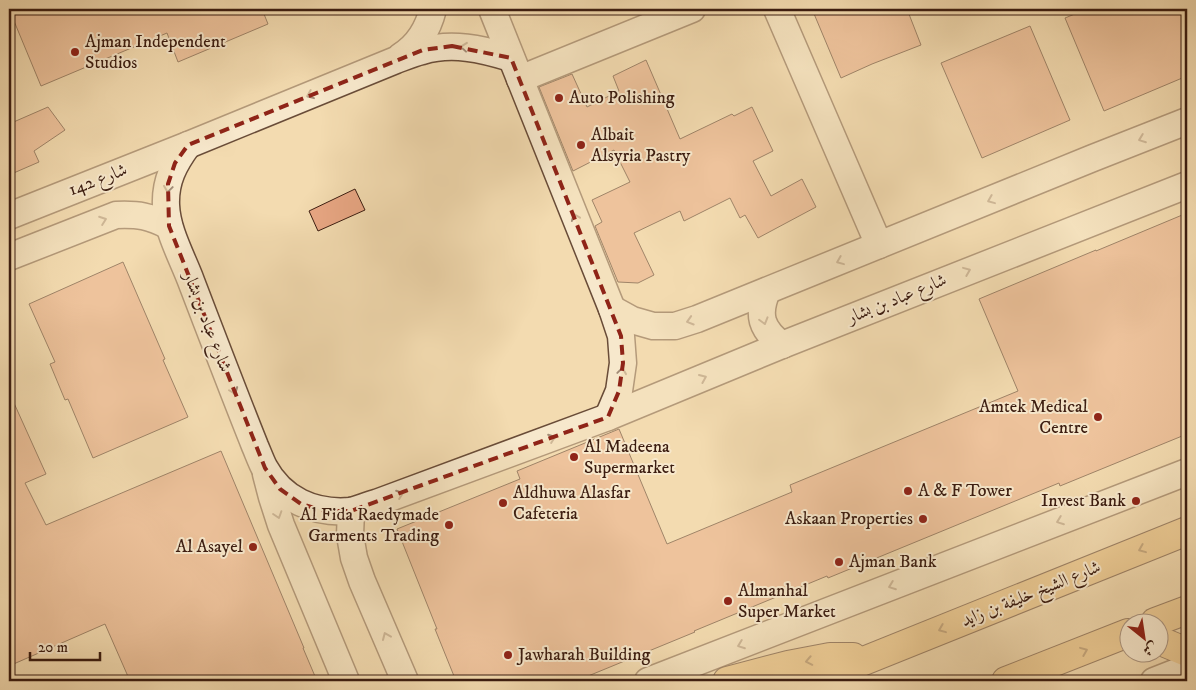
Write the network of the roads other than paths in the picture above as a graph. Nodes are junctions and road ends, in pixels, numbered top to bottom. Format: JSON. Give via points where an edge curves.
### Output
{"nodes":[{"id":1,"x":433,"y":9,"type":"edge"},
{"id":2,"x":492,"y":9,"type":"edge"},
{"id":3,"x":692,"y":9,"type":"edge"},
{"id":4,"x":777,"y":9,"type":"edge"},
{"id":5,"x":396,"y":60,"type":"junction"},
{"id":6,"x":516,"y":69,"type":"junction"},
{"id":7,"x":1187,"y":121,"type":"edge"},
{"id":8,"x":188,"y":146,"type":"junction"},
{"id":9,"x":1187,"y":185,"type":"edge"},
{"id":10,"x":62,"y":194,"type":"junction"},
{"id":11,"x":9,"y":216,"type":"edge"},
{"id":12,"x":169,"y":226,"type":"junction"},
{"id":13,"x":74,"y":231,"type":"junction"},
{"id":14,"x":879,"y":245,"type":"junction"},
{"id":15,"x":9,"y":257,"type":"edge"},
{"id":16,"x":767,"y":291,"type":"junction"},
{"id":17,"x":612,"y":309,"type":"junction"},
{"id":18,"x":782,"y":345,"type":"junction"},
{"id":19,"x":608,"y":417,"type":"junction"},
{"id":20,"x":265,"y":468,"type":"junction"},
{"id":21,"x":1187,"y":472,"type":"edge"},
{"id":22,"x":351,"y":511,"type":"junction"},
{"id":23,"x":1187,"y":531,"type":"edge"},
{"id":24,"x":1187,"y":610,"type":"edge"},
{"id":25,"x":1168,"y":617,"type":"edge"},
{"id":26,"x":1118,"y":637,"type":"edge"},
{"id":27,"x":1168,"y":644,"type":"edge"},
{"id":28,"x":1187,"y":652,"type":"edge"},
{"id":29,"x":875,"y":656,"type":"junction"},
{"id":30,"x":1049,"y":665,"type":"junction"},
{"id":31,"x":1187,"y":668,"type":"edge"},
{"id":32,"x":346,"y":681,"type":"edge"},
{"id":33,"x":405,"y":681,"type":"edge"},
{"id":34,"x":648,"y":681,"type":"edge"},
{"id":35,"x":727,"y":681,"type":"edge"},
{"id":36,"x":814,"y":681,"type":"edge"},
{"id":37,"x":1006,"y":681,"type":"edge"},
{"id":38,"x":1016,"y":681,"type":"edge"},
{"id":39,"x":1154,"y":681,"type":"edge"}],
"edges":[{"from":1,"to":5,"type":"street","via":[[422,38]]},
{"from":2,"to":6,"type":"street"},
{"from":3,"to":6,"type":"street"},
{"from":4,"to":14,"type":"street"},
{"from":6,"to":5,"type":"street","one_way":true,"via":[[482,49],[452,46],[423,50]]},
{"from":5,"to":8,"type":"street","one_way":true},
{"from":17,"to":6,"type":"street","one_way":true},
{"from":7,"to":14,"type":"street","one_way":true},
{"from":8,"to":10,"type":"street","name":"شارع 142"},
{"from":8,"to":12,"type":"street","name":"شارع عباد بن بشار","one_way":true,"via":[[175,163],[168,184]]},
{"from":18,"to":9,"type":"street","name":"شارع عباد بن بشار","one_way":true},
{"from":10,"to":11,"type":"street","name":"شارع 142"},
{"from":10,"to":13,"type":"street","via":[[75,210]]},
{"from":13,"to":12,"type":"street","one_way":true,"via":[[116,216],[135,214]]},
{"from":12,"to":20,"type":"street","name":"شارع عباد بن بشار","one_way":true},
{"from":13,"to":15,"type":"street"},
{"from":14,"to":16,"type":"street","one_way":true},
{"from":16,"to":17,"type":"street","one_way":true,"via":[[676,326],[653,326],[632,320]]},
{"from":16,"to":18,"type":"street","one_way":true,"via":[[762,302],[763,321],[772,337]]},
{"from":19,"to":17,"type":"street","one_way":true,"via":[[619,391],[623,364],[621,336]]},
{"from":19,"to":18,"type":"street","name":"شارع عباد بن بشار","one_way":true},
{"from":22,"to":19,"type":"street","name":"شارع عباد بن بشار","one_way":true},
{"from":20,"to":22,"type":"street","name":"شارع عباد بن بشار","via":[[280,489],[301,504],[326,511]]},
{"from":20,"to":32,"type":"street","one_way":true,"via":[[280,524]]},
{"from":21,"to":34,"type":"street","one_way":true},
{"from":33,"to":22,"type":"street","one_way":true,"via":[[354,558]]},
{"from":23,"to":29,"type":"main road","name":"شارع الشيخ خليفة بن زايد","one_way":true},
{"from":24,"to":25,"type":"main road"},
{"from":30,"to":26,"type":"main road","one_way":true},
{"from":27,"to":28,"type":"main road"},
{"from":29,"to":35,"type":"main road","name":"شارع الشيخ خليفة بن زايد","one_way":true,"via":[[830,657]]},
{"from":29,"to":36,"type":"main road","name":"شارع الشيخ خليفة بن زايد"},
{"from":30,"to":37,"type":"main road"},
{"from":30,"to":38,"type":"main road"},
{"from":31,"to":39,"type":"street"}]}
